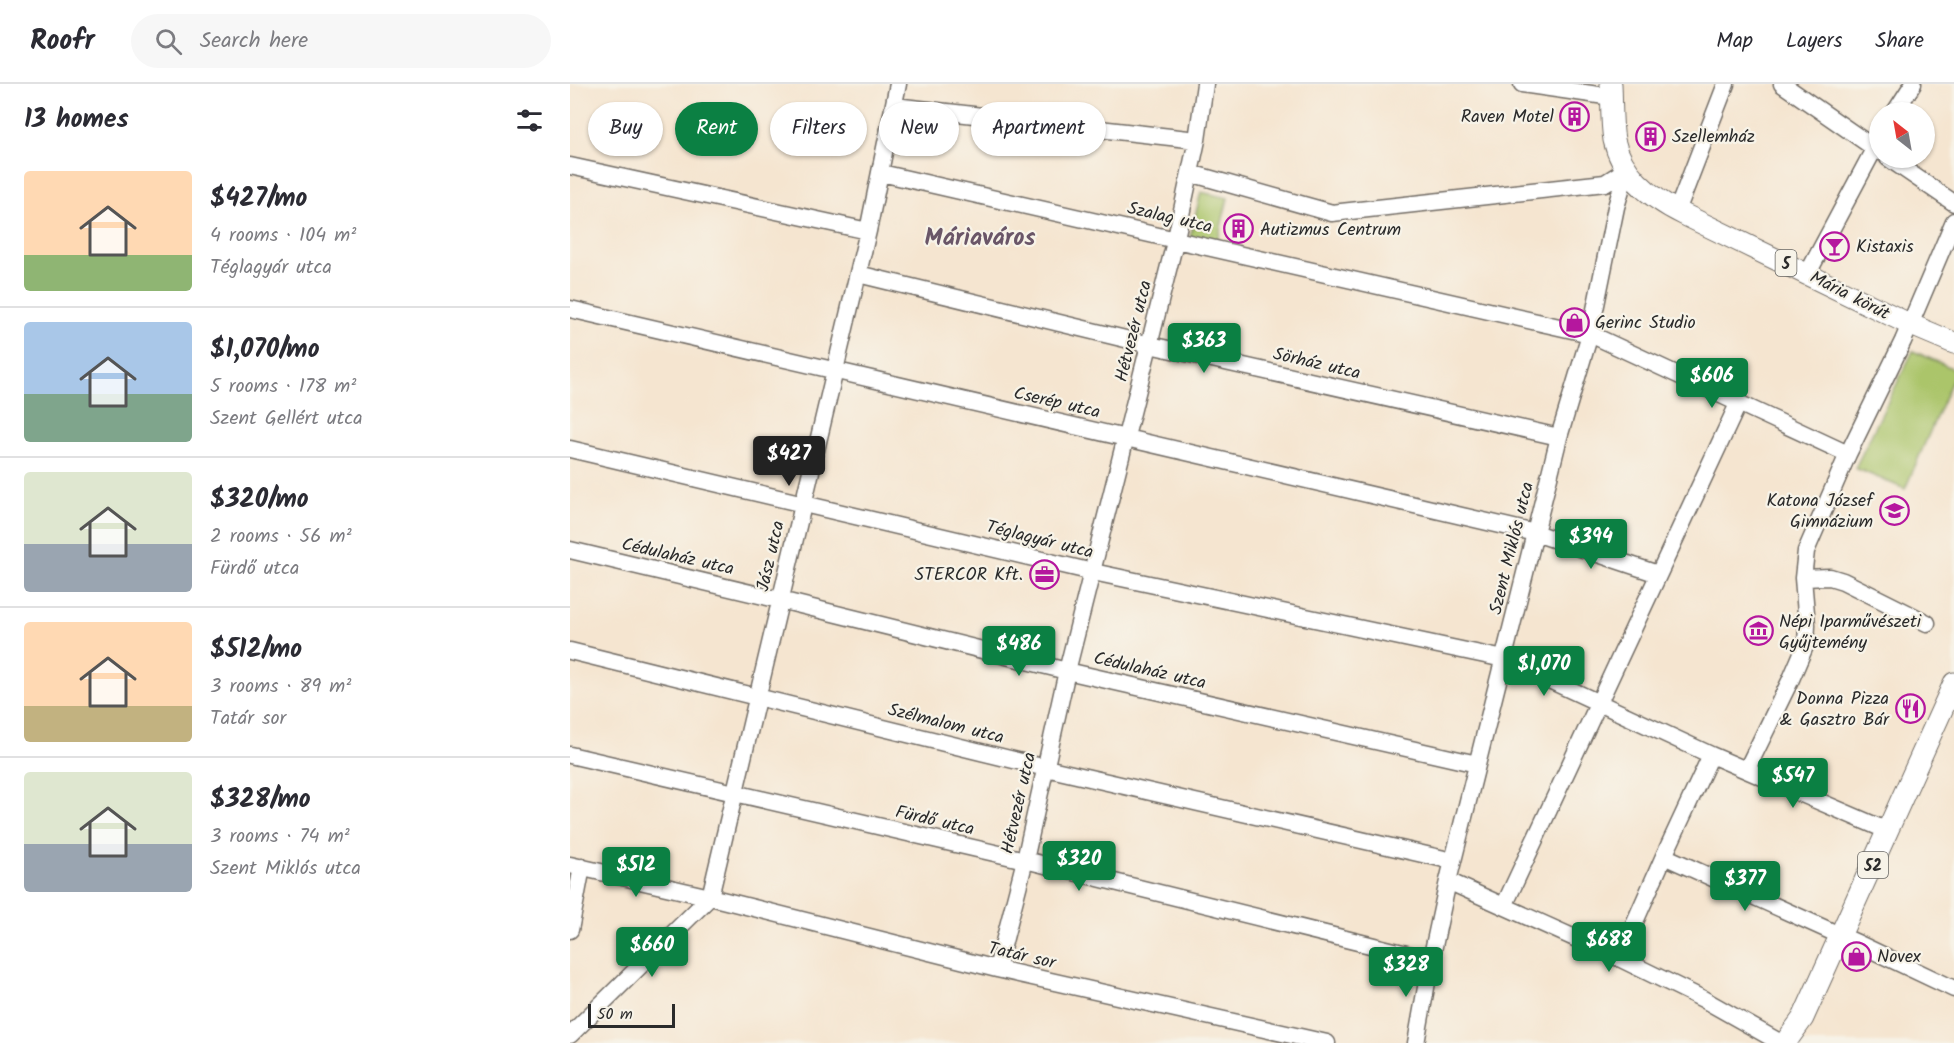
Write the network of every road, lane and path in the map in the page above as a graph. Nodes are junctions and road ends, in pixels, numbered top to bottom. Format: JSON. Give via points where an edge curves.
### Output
{"nodes":[{"id":1,"x":898,"y":84,"type":"edge"},
{"id":2,"x":1205,"y":84,"type":"edge"},
{"id":3,"x":1522,"y":84,"type":"edge"},
{"id":4,"x":1726,"y":84,"type":"edge"},
{"id":5,"x":1782,"y":84,"type":"edge"},
{"id":6,"x":1913,"y":84,"type":"edge"},
{"id":7,"x":1611,"y":91,"type":"edge"},
{"id":8,"x":895,"y":102,"type":"edge"},
{"id":9,"x":1901,"y":102,"type":"edge"},
{"id":10,"x":959,"y":113,"type":"edge"},
{"id":11,"x":1197,"y":140,"type":"junction"},
{"id":12,"x":1869,"y":141,"type":"edge"},
{"id":13,"x":884,"y":156,"type":"edge"},
{"id":14,"x":1869,"y":161,"type":"edge"},
{"id":15,"x":570,"y":166,"type":"edge"},
{"id":16,"x":1903,"y":168,"type":"edge"},
{"id":17,"x":1627,"y":169,"type":"junction"},
{"id":18,"x":881,"y":173,"type":"junction"},
{"id":19,"x":1190,"y":173,"type":"junction"},
{"id":20,"x":1954,"y":203,"type":"edge"},
{"id":21,"x":1677,"y":211,"type":"junction"},
{"id":22,"x":1954,"y":221,"type":"edge"},
{"id":23,"x":868,"y":231,"type":"junction"},
{"id":24,"x":1176,"y":238,"type":"junction"},
{"id":25,"x":1808,"y":273,"type":"junction"},
{"id":26,"x":858,"y":274,"type":"junction"},
{"id":27,"x":570,"y":309,"type":"edge"},
{"id":28,"x":1909,"y":324,"type":"junction"},
{"id":29,"x":1590,"y":333,"type":"junction"},
{"id":30,"x":1954,"y":343,"type":"edge"},
{"id":31,"x":1150,"y":345,"type":"junction"},
{"id":32,"x":834,"y":371,"type":"junction"},
{"id":33,"x":1739,"y":402,"type":"junction"},
{"id":34,"x":1559,"y":437,"type":"junction"},
{"id":35,"x":1126,"y":438,"type":"junction"},
{"id":36,"x":570,"y":449,"type":"edge"},
{"id":37,"x":1848,"y":454,"type":"junction"},
{"id":38,"x":803,"y":502,"type":"junction"},
{"id":39,"x":1535,"y":533,"type":"junction"},
{"id":40,"x":570,"y":550,"type":"edge"},
{"id":41,"x":1093,"y":572,"type":"junction"},
{"id":42,"x":1658,"y":574,"type":"junction"},
{"id":43,"x":1803,"y":578,"type":"junction"},
{"id":44,"x":780,"y":600,"type":"junction"},
{"id":45,"x":1927,"y":623,"type":"dead end"},
{"id":46,"x":570,"y":651,"type":"edge"},
{"id":47,"x":1503,"y":659,"type":"junction"},
{"id":48,"x":1067,"y":671,"type":"junction"},
{"id":49,"x":1954,"y":683,"type":"edge"},
{"id":50,"x":758,"y":696,"type":"junction"},
{"id":51,"x":1599,"y":703,"type":"junction"},
{"id":52,"x":1948,"y":711,"type":"edge"},
{"id":53,"x":570,"y":755,"type":"edge"},
{"id":54,"x":1712,"y":755,"type":"junction"},
{"id":55,"x":1477,"y":764,"type":"junction"},
{"id":56,"x":1046,"y":768,"type":"junction"},
{"id":57,"x":1747,"y":769,"type":"junction"},
{"id":58,"x":734,"y":794,"type":"junction"},
{"id":59,"x":1888,"y":831,"type":"junction"},
{"id":60,"x":1664,"y":856,"type":"junction"},
{"id":61,"x":1025,"y":861,"type":"junction"},
{"id":62,"x":1453,"y":861,"type":"junction"},
{"id":63,"x":576,"y":866,"type":"edge"},
{"id":64,"x":1449,"y":881,"type":"junction"},
{"id":65,"x":710,"y":897,"type":"junction"},
{"id":66,"x":1504,"y":906,"type":"junction"},
{"id":67,"x":570,"y":930,"type":"edge"},
{"id":68,"x":1841,"y":937,"type":"junction"},
{"id":69,"x":1619,"y":958,"type":"junction"},
{"id":70,"x":1431,"y":960,"type":"junction"},
{"id":71,"x":997,"y":969,"type":"junction"},
{"id":72,"x":1954,"y":989,"type":"edge"},
{"id":73,"x":570,"y":1035,"type":"edge"},
{"id":74,"x":1328,"y":1043,"type":"edge"},
{"id":75,"x":1416,"y":1043,"type":"edge"},
{"id":76,"x":1783,"y":1043,"type":"edge"}],
"edges":[{"from":1,"to":8,"type":"street","name":"Jász utca"},
{"from":2,"to":11,"type":"street","name":"Hétvezér utca"},
{"from":3,"to":7,"type":"street"},
{"from":4,"to":21,"type":"street"},
{"from":5,"to":12,"type":"street"},
{"from":6,"to":9,"type":"street"},
{"from":7,"to":17,"type":"main road","number":"5","via":[[1614,139]]},
{"from":10,"to":11,"type":"street"},
{"from":11,"to":19,"type":"street","name":"Hétvezér utca"},
{"from":13,"to":18,"type":"street","name":"Jász utca"},
{"from":14,"to":25,"type":"street"},
{"from":15,"to":23,"type":"street"},
{"from":16,"to":20,"type":"street"},
{"from":17,"to":19,"type":"street","via":[[1605,183],[1332,213]]},
{"from":17,"to":21,"type":"main road","name":"Mária körút","number":"5","via":[[1658,200]]},
{"from":17,"to":29,"type":"street","name":"Szent Miklós utca"},
{"from":18,"to":23,"type":"street","name":"Jász utca"},
{"from":18,"to":24,"type":"street","name":"Szalag utca"},
{"from":19,"to":24,"type":"street","name":"Hétvezér utca"},
{"from":21,"to":25,"type":"main road","name":"Mária körút","number":"5"},
{"from":22,"to":28,"type":"street"},
{"from":23,"to":26,"type":"street","name":"Jász utca"},
{"from":24,"to":29,"type":"street","name":"Szalag utca"},
{"from":24,"to":31,"type":"street","name":"Hétvezér utca"},
{"from":25,"to":28,"type":"main road","name":"Mária körút","number":"5"},
{"from":26,"to":31,"type":"street","name":"Sörház utca"},
{"from":26,"to":32,"type":"street","name":"Jász utca"},
{"from":27,"to":32,"type":"street","name":"Cserép utca"},
{"from":28,"to":30,"type":"main road","name":"Mária körút","number":"5"},
{"from":28,"to":37,"type":"street"},
{"from":29,"to":33,"type":"street","name":"Szalag utca"},
{"from":29,"to":34,"type":"street","name":"Szent Miklós utca"},
{"from":31,"to":34,"type":"street","name":"Sörház utca"},
{"from":31,"to":35,"type":"street","name":"Hétvezér utca"},
{"from":32,"to":35,"type":"street","name":"Cserép utca"},
{"from":32,"to":38,"type":"street","name":"Jász utca"},
{"from":33,"to":37,"type":"street","name":"Szalag utca"},
{"from":33,"to":42,"type":"street"},
{"from":34,"to":39,"type":"street","name":"Szent Miklós utca"},
{"from":35,"to":39,"type":"street","name":"Cserép utca"},
{"from":35,"to":41,"type":"street","name":"Hétvezér utca"},
{"from":36,"to":38,"type":"street","name":"Téglagyár utca"},
{"from":37,"to":43,"type":"street","via":[[1806,551]]},
{"from":38,"to":41,"type":"street","name":"Téglagyár utca"},
{"from":38,"to":44,"type":"street","name":"Jász utca"},
{"from":39,"to":42,"type":"street","name":"Cserép utca"},
{"from":39,"to":47,"type":"street","name":"Szent Miklós utca"},
{"from":40,"to":44,"type":"street","name":"Cédulaház utca"},
{"from":41,"to":47,"type":"street","name":"Téglagyár utca"},
{"from":41,"to":48,"type":"street","name":"Hétvezér utca"},
{"from":42,"to":51,"type":"street"},
{"from":43,"to":45,"type":"street","via":[[1830,577],[1843,581]]},
{"from":43,"to":57,"type":"street","via":[[1806,644]]},
{"from":44,"to":48,"type":"street","name":"Cédulaház utca"},
{"from":44,"to":50,"type":"street","name":"Jász utca"},
{"from":46,"to":50,"type":"street","name":"Szélmalom utca"},
{"from":47,"to":51,"type":"street","name":"Téglagyár utca"},
{"from":47,"to":55,"type":"street","name":"Szent Miklós utca"},
{"from":48,"to":55,"type":"street","name":"Cédulaház utca"},
{"from":48,"to":56,"type":"street","name":"Hétvezér utca"},
{"from":49,"to":52,"type":"main road","number":"52"},
{"from":50,"to":56,"type":"street","name":"Szélmalom utca"},
{"from":50,"to":58,"type":"street","name":"Jász utca"},
{"from":51,"to":54,"type":"street","name":"Téglagyár utca"},
{"from":51,"to":66,"type":"street"},
{"from":52,"to":59,"type":"main road","number":"52"},
{"from":53,"to":58,"type":"street","name":"Fürdő utca"},
{"from":54,"to":57,"type":"street","name":"Téglagyár utca"},
{"from":54,"to":60,"type":"street"},
{"from":55,"to":62,"type":"street","name":"Szent Miklós utca"},
{"from":56,"to":61,"type":"street","name":"Hétvezér utca"},
{"from":56,"to":62,"type":"street","name":"Szélmalom utca"},
{"from":57,"to":59,"type":"street","name":"Téglagyár utca"},
{"from":58,"to":61,"type":"street","name":"Fürdő utca"},
{"from":58,"to":65,"type":"street","name":"Jász utca"},
{"from":59,"to":68,"type":"main road","number":"52"},
{"from":60,"to":68,"type":"street"},
{"from":60,"to":69,"type":"street"},
{"from":61,"to":70,"type":"street","name":"Fürdő utca"},
{"from":61,"to":71,"type":"street","name":"Hétvezér utca"},
{"from":62,"to":64,"type":"street","name":"Szent Miklós utca"},
{"from":63,"to":65,"type":"street","name":"Tatár sor"},
{"from":63,"to":67,"type":"street"},
{"from":64,"to":66,"type":"street"},
{"from":64,"to":70,"type":"street","name":"Szent Miklós utca"},
{"from":65,"to":71,"type":"street","name":"Tatár sor"},
{"from":65,"to":73,"type":"street"},
{"from":66,"to":69,"type":"street"},
{"from":68,"to":72,"type":"street"},
{"from":68,"to":76,"type":"main road","number":"52","via":[[1803,1018]]},
{"from":69,"to":76,"type":"street"},
{"from":70,"to":75,"type":"street","name":"Szent Miklós utca"},
{"from":71,"to":74,"type":"street","name":"Tatár sor"}]}
